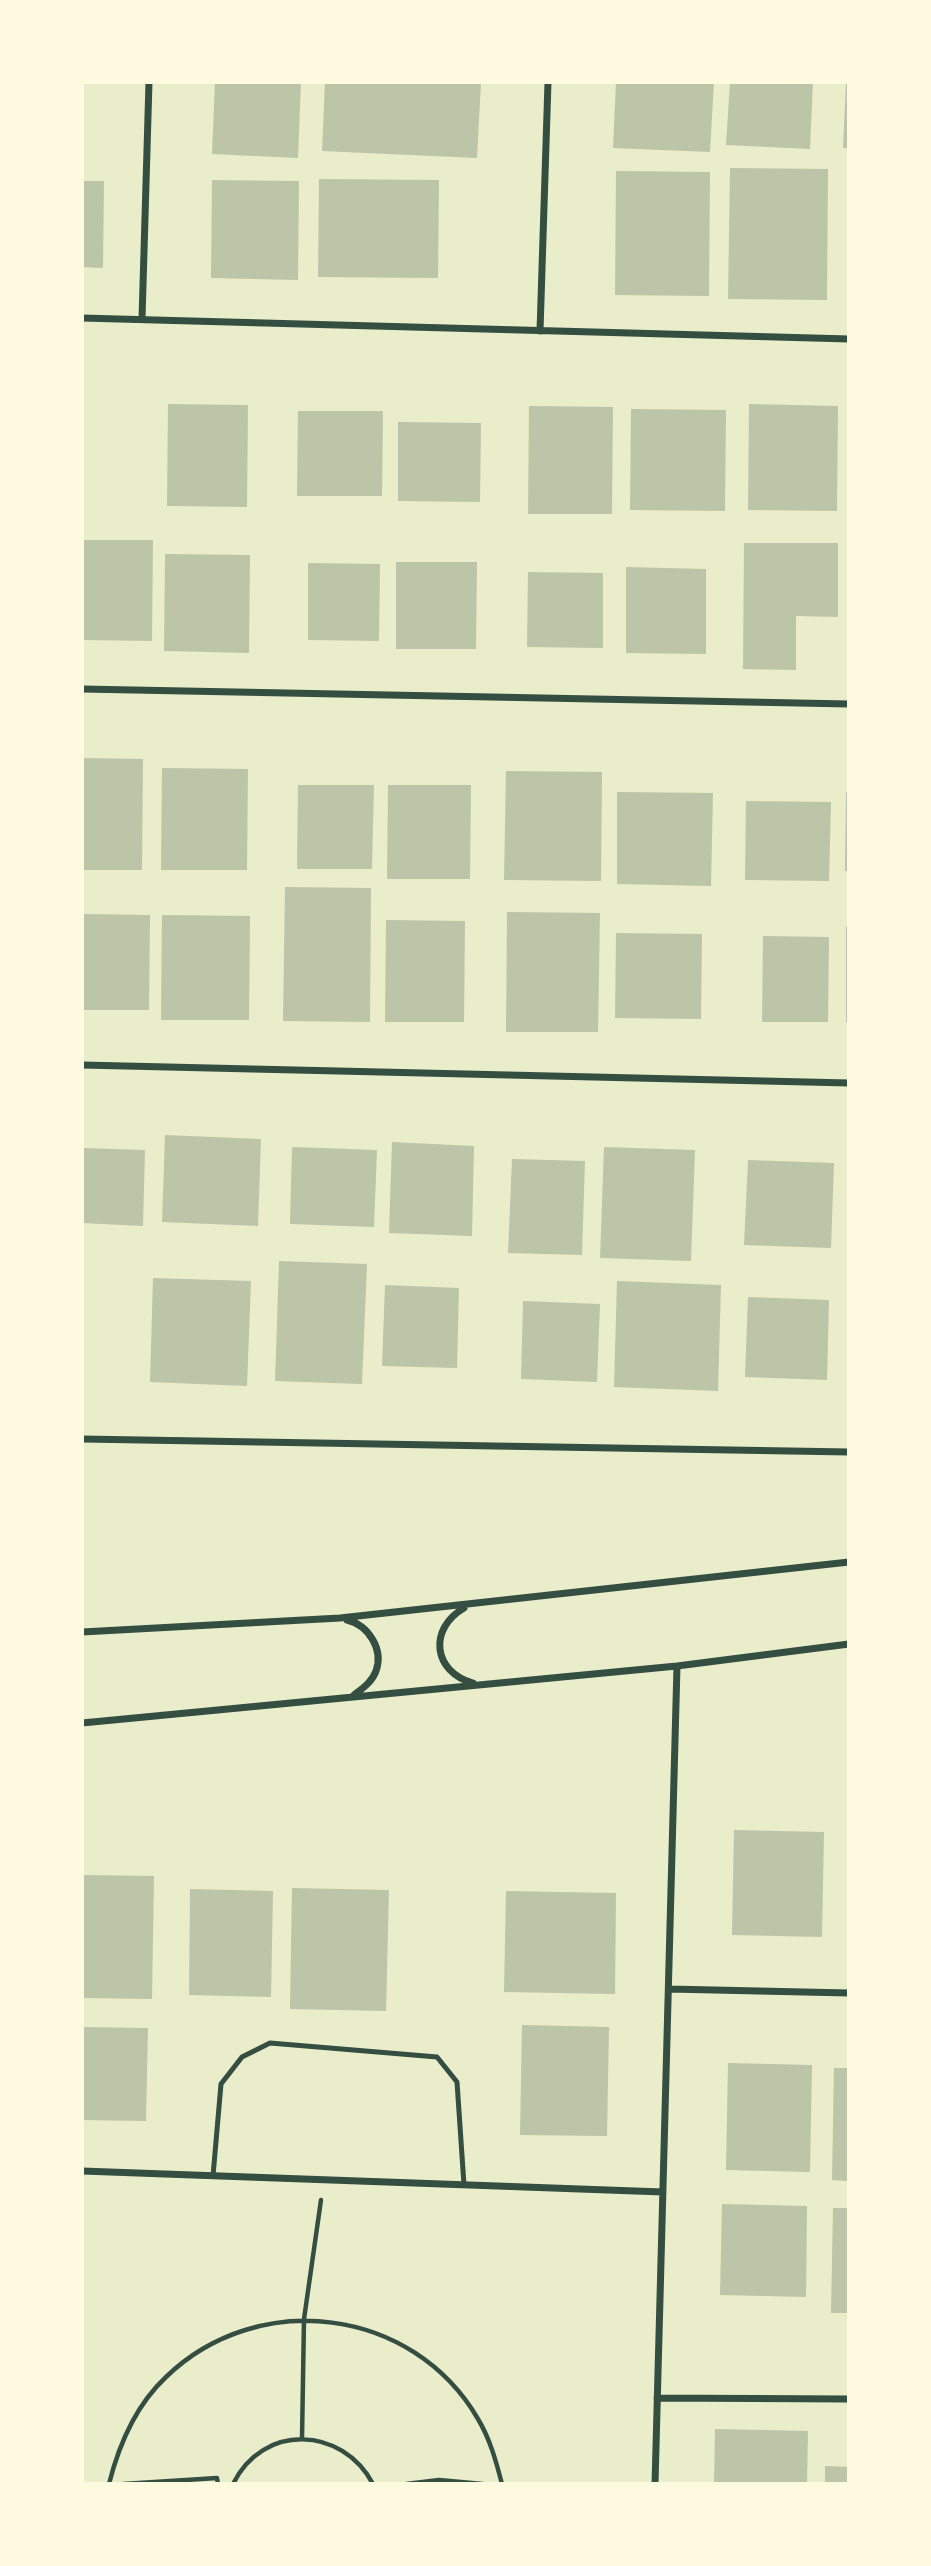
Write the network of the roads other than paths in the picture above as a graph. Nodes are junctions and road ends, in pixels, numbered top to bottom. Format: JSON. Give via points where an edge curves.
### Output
{"nodes":[{"id":1,"x":149,"y":82,"type":"edge"},
{"id":2,"x":548,"y":82,"type":"edge"},
{"id":3,"x":82,"y":318,"type":"edge"},
{"id":4,"x":142,"y":319,"type":"junction"},
{"id":5,"x":540,"y":331,"type":"junction"},
{"id":6,"x":849,"y":339,"type":"edge"},
{"id":7,"x":82,"y":688,"type":"edge"},
{"id":8,"x":849,"y":704,"type":"edge"},
{"id":9,"x":82,"y":1065,"type":"edge"},
{"id":10,"x":849,"y":1083,"type":"edge"},
{"id":11,"x":82,"y":1439,"type":"edge"},
{"id":12,"x":849,"y":1452,"type":"edge"},
{"id":13,"x":849,"y":1562,"type":"edge"},
{"id":14,"x":467,"y":1605,"type":"junction"},
{"id":15,"x":340,"y":1618,"type":"junction"},
{"id":16,"x":82,"y":1632,"type":"edge"},
{"id":17,"x":849,"y":1644,"type":"edge"},
{"id":18,"x":677,"y":1666,"type":"junction"},
{"id":19,"x":478,"y":1685,"type":"junction"},
{"id":20,"x":354,"y":1696,"type":"junction"},
{"id":21,"x":82,"y":1723,"type":"edge"},
{"id":22,"x":669,"y":1989,"type":"junction"},
{"id":23,"x":849,"y":1993,"type":"edge"},
{"id":24,"x":82,"y":2171,"type":"edge"},
{"id":25,"x":213,"y":2176,"type":"junction"},
{"id":26,"x":464,"y":2185,"type":"junction"},
{"id":27,"x":663,"y":2192,"type":"junction"},
{"id":28,"x":657,"y":2398,"type":"junction"},
{"id":29,"x":849,"y":2399,"type":"edge"},
{"id":30,"x":655,"y":2484,"type":"edge"}],
"edges":[{"from":1,"to":4,"type":"street"},
{"from":2,"to":5,"type":"street"},
{"from":3,"to":4,"type":"street"},
{"from":4,"to":5,"type":"street"},
{"from":5,"to":6,"type":"street"},
{"from":7,"to":8,"type":"street"},
{"from":9,"to":10,"type":"street"},
{"from":11,"to":12,"type":"street"},
{"from":13,"to":14,"type":"street"},
{"from":14,"to":15,"type":"street"},
{"from":14,"to":19,"type":"street","via":[[451,1615],[441,1631],[439,1650],[446,1668],[460,1680]]},
{"from":15,"to":16,"type":"street"},
{"from":15,"to":20,"type":"street","via":[[357,1623],[371,1635],[377,1651],[377,1670]]},
{"from":17,"to":18,"type":"street"},
{"from":18,"to":19,"type":"street"},
{"from":18,"to":22,"type":"street"},
{"from":19,"to":20,"type":"street"},
{"from":20,"to":21,"type":"street"},
{"from":22,"to":23,"type":"street"},
{"from":22,"to":27,"type":"street"},
{"from":24,"to":25,"type":"street"},
{"from":25,"to":26,"type":"street"},
{"from":25,"to":26,"type":"lane","via":[[221,2084],[242,2057],[270,2043],[436,2057],[457,2082]]},
{"from":26,"to":27,"type":"street"},
{"from":27,"to":28,"type":"street"},
{"from":28,"to":29,"type":"street"},
{"from":28,"to":30,"type":"street"}]}
